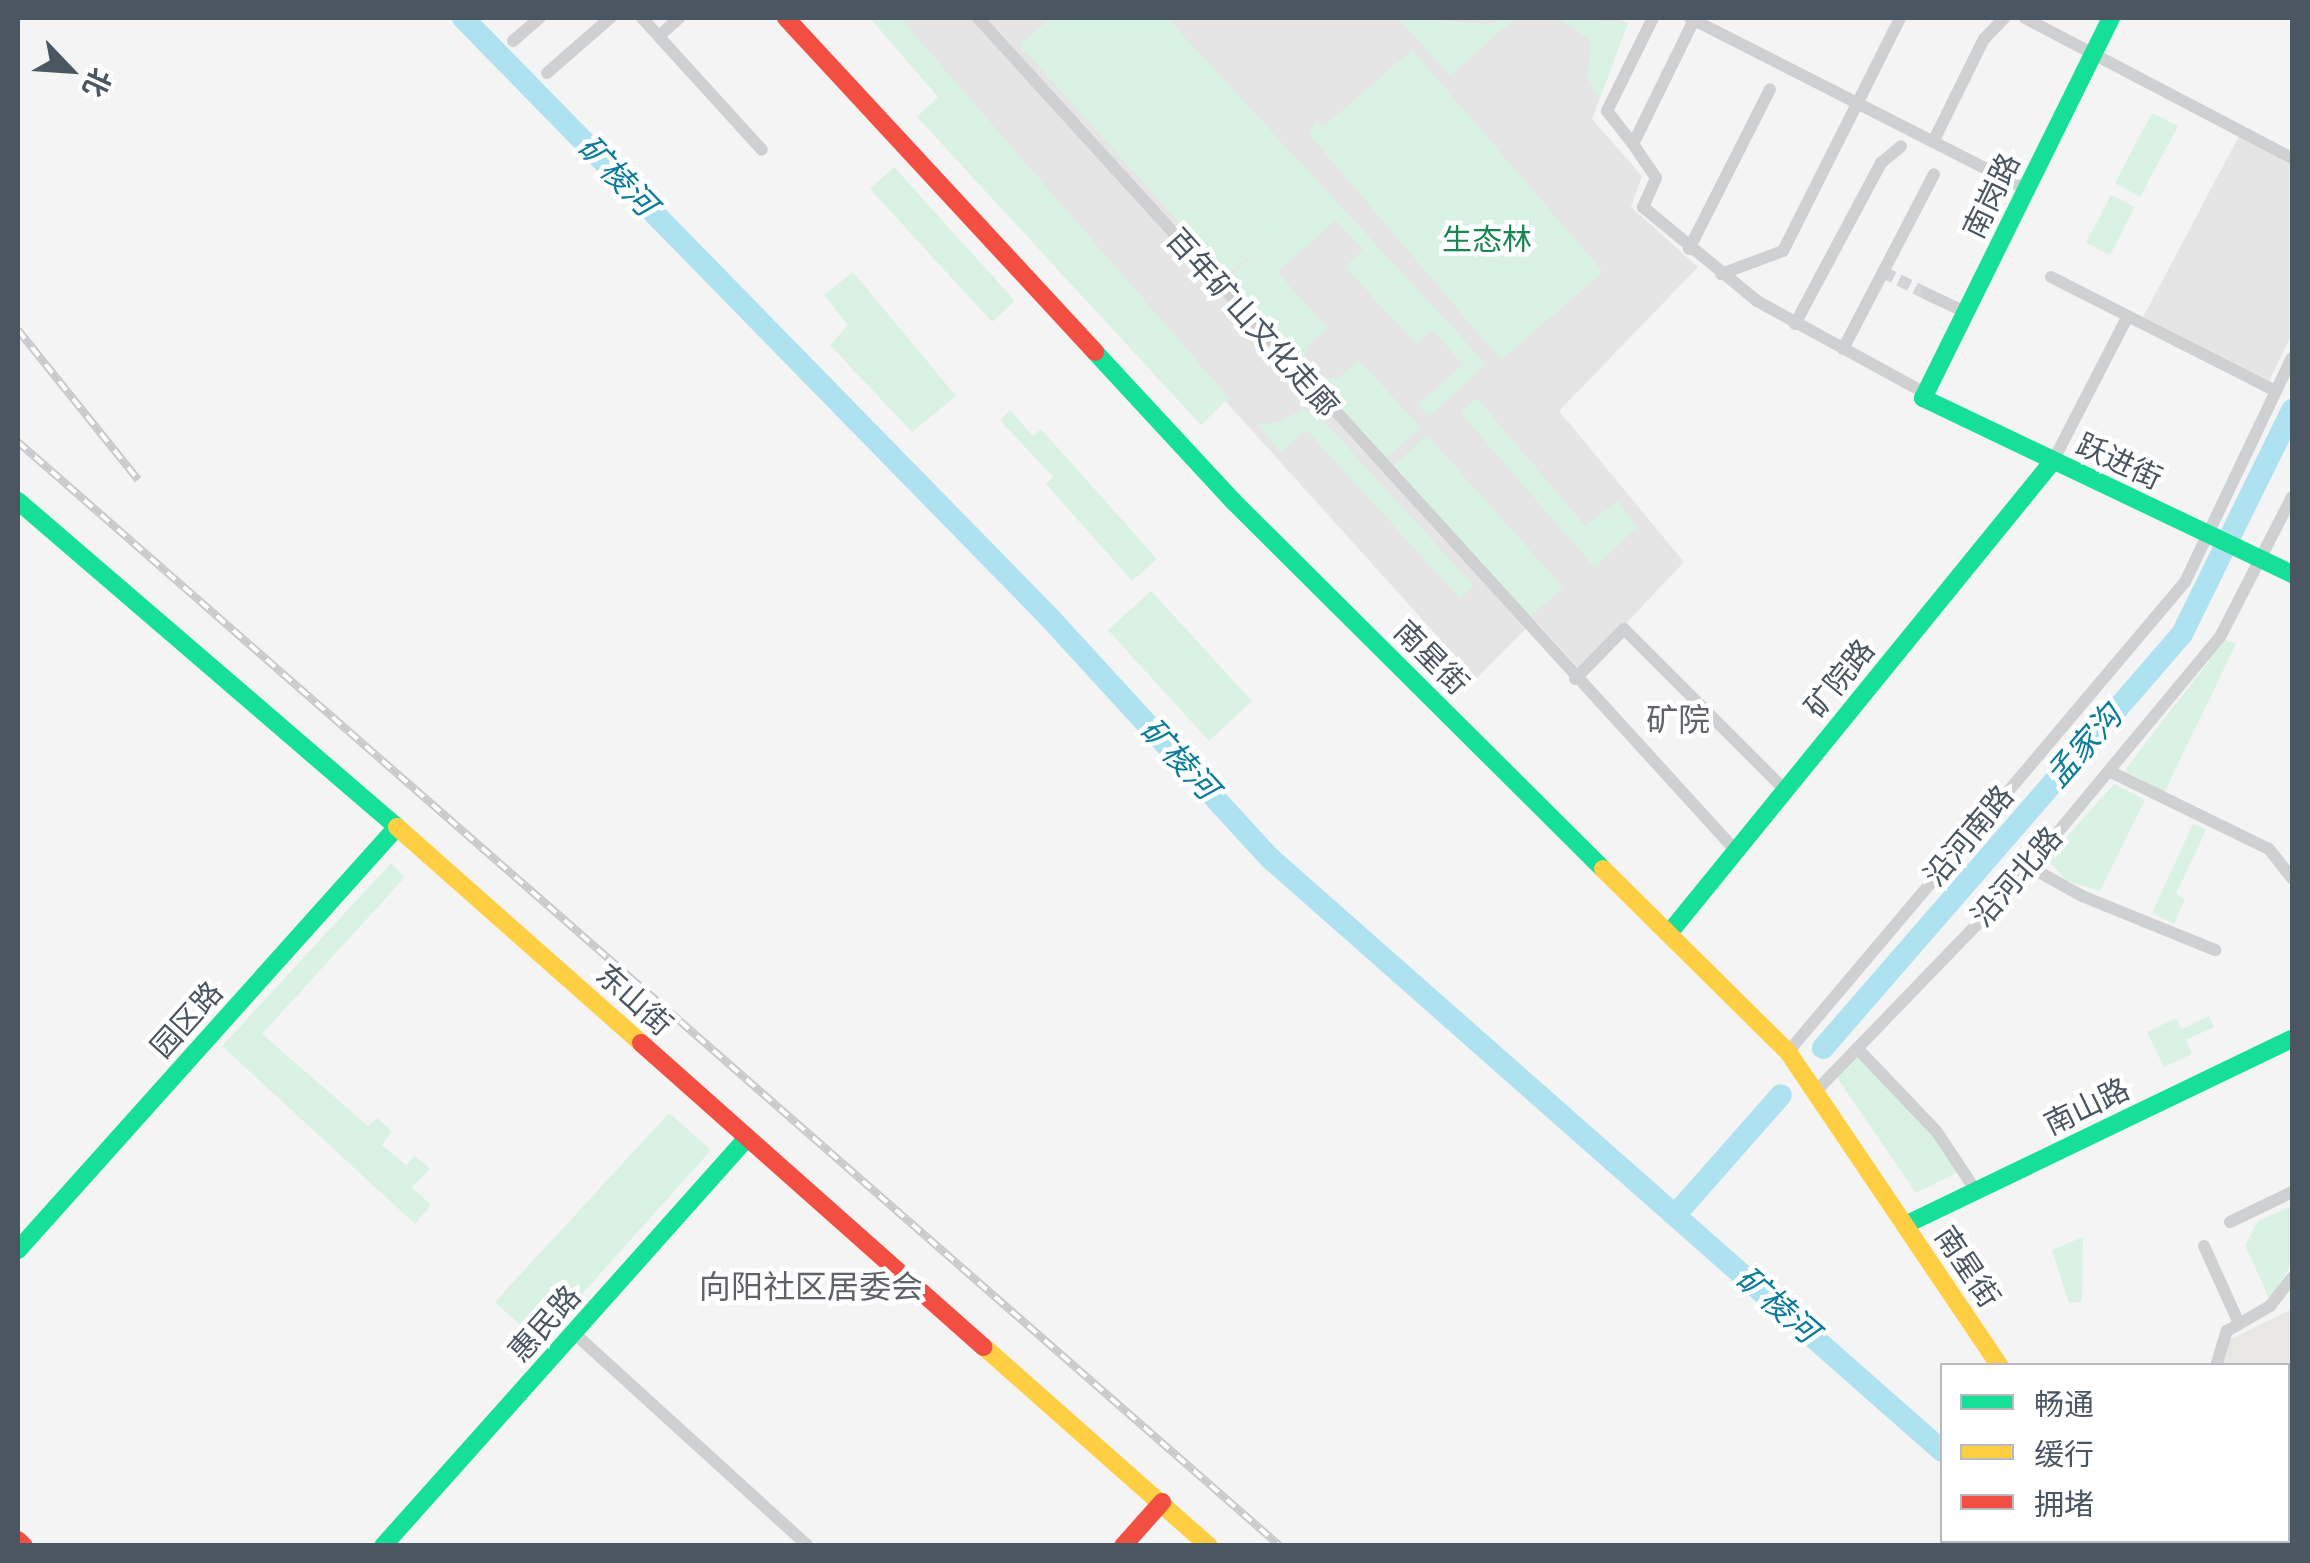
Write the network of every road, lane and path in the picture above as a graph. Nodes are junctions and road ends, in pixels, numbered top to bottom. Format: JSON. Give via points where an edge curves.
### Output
{"nodes":[{"id":1,"x":539,"y":18,"type":"edge"},
{"id":2,"x":610,"y":18,"type":"edge"},
{"id":3,"x":642,"y":18,"type":"edge"},
{"id":4,"x":679,"y":18,"type":"edge"},
{"id":5,"x":786,"y":18,"type":"edge"},
{"id":6,"x":978,"y":18,"type":"edge"},
{"id":7,"x":1653,"y":18,"type":"edge"},
{"id":8,"x":1900,"y":18,"type":"edge"},
{"id":9,"x":2004,"y":18,"type":"edge"},
{"id":10,"x":2025,"y":18,"type":"edge"},
{"id":11,"x":2112,"y":18,"type":"edge"},
{"id":12,"x":1692,"y":19,"type":"edge"},
{"id":13,"x":658,"y":36,"type":"junction"},
{"id":14,"x":513,"y":41,"type":"dead end"},
{"id":15,"x":2094,"y":53,"type":"junction"},
{"id":16,"x":546,"y":73,"type":"dead end"},
{"id":17,"x":1770,"y":89,"type":"dead end"},
{"id":18,"x":1857,"y":102,"type":"junction"},
{"id":19,"x":1933,"y":142,"type":"junction"},
{"id":20,"x":1632,"y":144,"type":"junction"},
{"id":21,"x":1901,"y":146,"type":"dead end"},
{"id":22,"x":762,"y":150,"type":"dead end"},
{"id":23,"x":2292,"y":158,"type":"edge"},
{"id":24,"x":1934,"y":174,"type":"dead end"},
{"id":25,"x":2026,"y":190,"type":"junction"},
{"id":26,"x":1689,"y":249,"type":"junction"},
{"id":27,"x":1721,"y":274,"type":"junction"},
{"id":28,"x":2051,"y":277,"type":"dead end"},
{"id":29,"x":1927,"y":294,"type":"tunnel mouth"},
{"id":30,"x":1965,"y":312,"type":"junction"},
{"id":31,"x":2128,"y":316,"type":"junction"},
{"id":32,"x":1795,"y":324,"type":"junction"},
{"id":33,"x":1843,"y":349,"type":"junction"},
{"id":34,"x":2292,"y":358,"type":"edge"},
{"id":35,"x":2276,"y":391,"type":"junction"},
{"id":36,"x":1924,"y":396,"type":"junction"},
{"id":37,"x":2053,"y":461,"type":"junction"},
{"id":38,"x":2292,"y":498,"type":"edge"},
{"id":39,"x":18,"y":501,"type":"edge"},
{"id":40,"x":2211,"y":536,"type":"junction"},
{"id":41,"x":2263,"y":560,"type":"junction"},
{"id":42,"x":2292,"y":574,"type":"edge"},
{"id":43,"x":1575,"y":678,"type":"junction"},
{"id":44,"x":2109,"y":771,"type":"junction"},
{"id":45,"x":1786,"y":790,"type":"junction"},
{"id":46,"x":397,"y":827,"type":"junction"},
{"id":47,"x":1736,"y":852,"type":"junction"},
{"id":48,"x":2030,"y":866,"type":"junction"},
{"id":49,"x":2292,"y":878,"type":"edge"},
{"id":50,"x":1670,"y":932,"type":"junction"},
{"id":51,"x":2215,"y":950,"type":"dead end"},
{"id":52,"x":2292,"y":1040,"type":"edge"},
{"id":53,"x":1857,"y":1048,"type":"junction"},
{"id":54,"x":1788,"y":1052,"type":"junction"},
{"id":55,"x":1817,"y":1090,"type":"junction"},
{"id":56,"x":746,"y":1138,"type":"junction"},
{"id":57,"x":1976,"y":1191,"type":"junction"},
{"id":58,"x":2292,"y":1192,"type":"edge"},
{"id":59,"x":2230,"y":1222,"type":"dead end"},
{"id":60,"x":1905,"y":1225,"type":"junction"},
{"id":61,"x":2204,"y":1246,"type":"dead end"},
{"id":62,"x":18,"y":1250,"type":"edge"},
{"id":63,"x":2292,"y":1278,"type":"edge"},
{"id":64,"x":2238,"y":1321,"type":"junction"},
{"id":65,"x":574,"y":1333,"type":"junction"},
{"id":66,"x":1998,"y":1363,"type":"edge"},
{"id":67,"x":2217,"y":1363,"type":"edge"},
{"id":68,"x":1162,"y":1502,"type":"junction"},
{"id":69,"x":18,"y":1540,"type":"edge"},
{"id":70,"x":24,"y":1546,"type":"edge"},
{"id":71,"x":383,"y":1546,"type":"edge"},
{"id":72,"x":808,"y":1546,"type":"edge"},
{"id":73,"x":1123,"y":1546,"type":"edge"},
{"id":74,"x":1208,"y":1546,"type":"edge"}],
"edges":[{"from":1,"to":14,"type":"street"},
{"from":2,"to":16,"type":"street"},
{"from":3,"to":13,"type":"street"},
{"from":4,"to":13,"type":"street"},
{"from":5,"to":50,"type":"main road","name":"南星街","via":[[1233,500]]},
{"from":6,"to":43,"type":"street","name":"百年矿山文化走廊"},
{"from":7,"to":20,"type":"street","via":[[1607,112]]},
{"from":8,"to":18,"type":"street"},
{"from":9,"to":19,"type":"street","via":[[1984,39]]},
{"from":10,"to":15,"type":"street"},
{"from":11,"to":15,"type":"main road","name":"南岗路"},
{"from":12,"to":18,"type":"street"},
{"from":12,"to":20,"type":"street"},
{"from":13,"to":22,"type":"street"},
{"from":15,"to":23,"type":"street"},
{"from":15,"to":25,"type":"main road","name":"南岗路"},
{"from":17,"to":26,"type":"street"},
{"from":18,"to":19,"type":"street"},
{"from":18,"to":27,"type":"street","via":[[1783,251]]},
{"from":19,"to":25,"type":"street"},
{"from":20,"to":26,"type":"street","via":[[1656,178],[1643,207]]},
{"from":21,"to":32,"type":"street","via":[[1881,163]]},
{"from":24,"to":33,"type":"street"},
{"from":25,"to":30,"type":"main road","name":"南岗路"},
{"from":26,"to":27,"type":"street"},
{"from":27,"to":32,"type":"street"},
{"from":28,"to":31,"type":"street"},
{"from":29,"to":30,"type":"street"},
{"from":30,"to":36,"type":"main road","name":"南岗路"},
{"from":31,"to":35,"type":"street"},
{"from":31,"to":37,"type":"street"},
{"from":32,"to":33,"type":"street"},
{"from":33,"to":36,"type":"street"},
{"from":34,"to":35,"type":"street","name":"沿河南路"},
{"from":35,"to":40,"type":"street","name":"沿河南路"},
{"from":36,"to":37,"type":"main road","name":"跃进街"},
{"from":37,"to":40,"type":"main road","name":"跃进街"},
{"from":37,"to":45,"type":"main road","name":"矿院路"},
{"from":38,"to":41,"type":"street","name":"沿河北路"},
{"from":39,"to":46,"type":"main road","name":"东山街"},
{"from":40,"to":41,"type":"main road","name":"跃进街"},
{"from":40,"to":54,"type":"street","name":"沿河南路","via":[[2162,612]]},
{"from":41,"to":42,"type":"main road","name":"跃进街"},
{"from":41,"to":44,"type":"street","name":"沿河北路","via":[[2225,631]]},
{"from":43,"to":45,"type":"street","via":[[1624,629]]},
{"from":43,"to":47,"type":"street","name":"百年矿山文化走廊"},
{"from":44,"to":48,"type":"street","name":"沿河北路"},
{"from":44,"to":49,"type":"street","via":[[2268,849]]},
{"from":45,"to":47,"type":"main road","name":"矿院路"},
{"from":46,"to":56,"type":"main road","name":"东山街"},
{"from":46,"to":62,"type":"main road","name":"园区路"},
{"from":47,"to":50,"type":"main road","name":"矿院路"},
{"from":48,"to":51,"type":"street","via":[[2082,896]]},
{"from":48,"to":53,"type":"street","name":"沿河北路"},
{"from":50,"to":54,"type":"main road","name":"南星街"},
{"from":52,"to":57,"type":"main road","name":"南山路"},
{"from":53,"to":55,"type":"street","name":"沿河北路"},
{"from":53,"to":57,"type":"street","via":[[1937,1132]]},
{"from":54,"to":55,"type":"main road","name":"南星街"},
{"from":55,"to":60,"type":"main road","name":"南星街"},
{"from":56,"to":65,"type":"main road","name":"惠民路"},
{"from":56,"to":68,"type":"main road","name":"东山街"},
{"from":57,"to":60,"type":"main road","name":"南山路"},
{"from":58,"to":59,"type":"street"},
{"from":60,"to":66,"type":"main road","name":"南星街"},
{"from":61,"to":64,"type":"street"},
{"from":63,"to":64,"type":"street","via":[[2270,1306]]},
{"from":64,"to":67,"type":"street","via":[[2227,1331]]},
{"from":65,"to":71,"type":"main road","name":"惠民路"},
{"from":65,"to":72,"type":"street"},
{"from":68,"to":73,"type":"main road"},
{"from":68,"to":74,"type":"main road","name":"东山街"},
{"from":69,"to":70,"type":"main road"}]}
